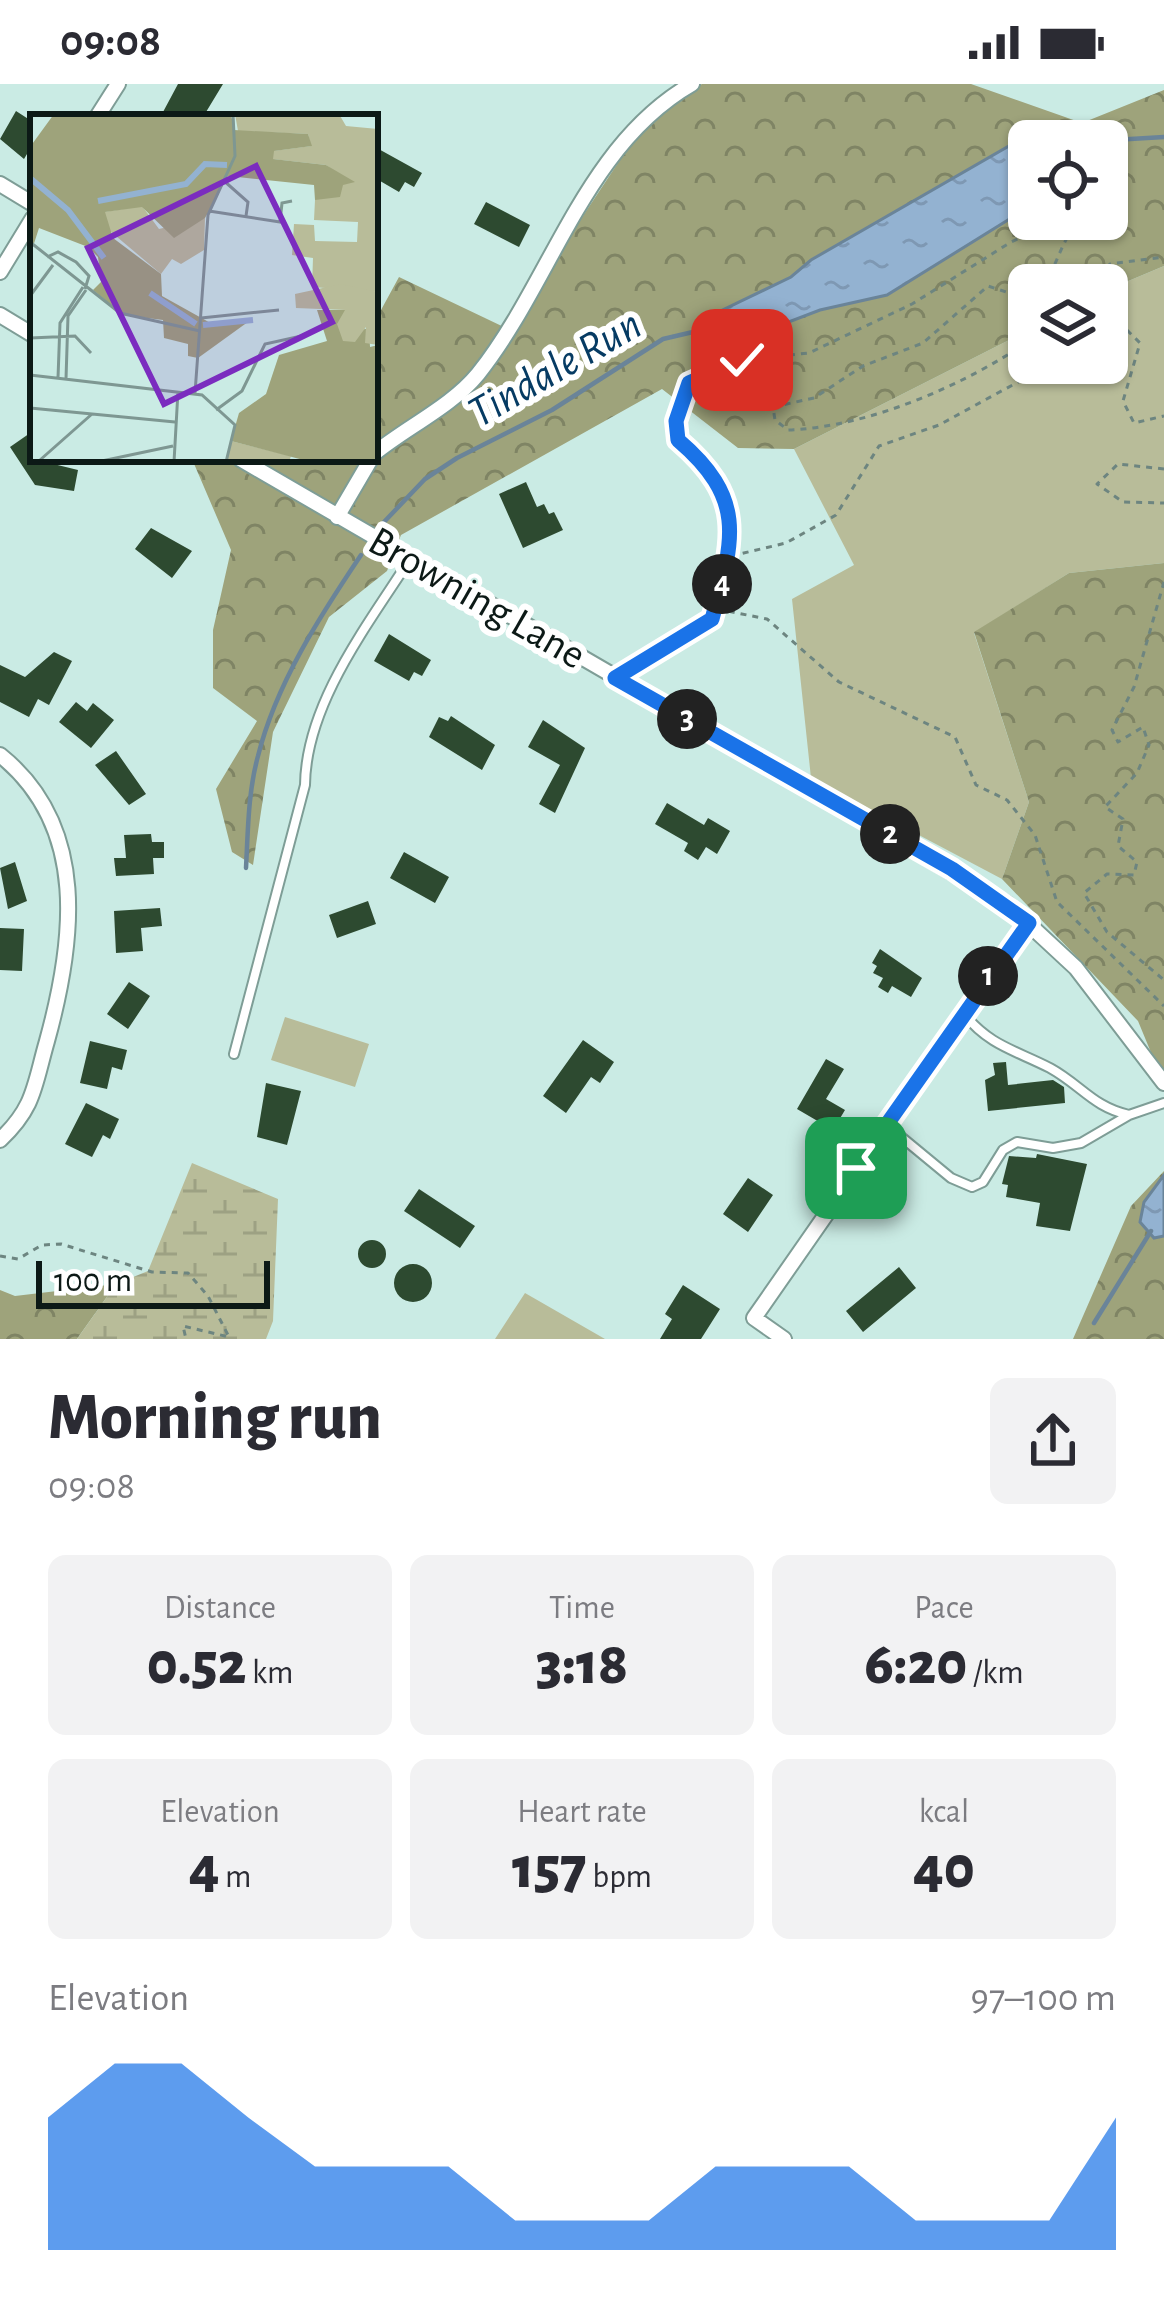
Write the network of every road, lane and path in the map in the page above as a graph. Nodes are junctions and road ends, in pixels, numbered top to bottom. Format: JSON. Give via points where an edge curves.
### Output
{"nodes":[{"id":1,"x":118,"y":84,"type":"edge"},
{"id":2,"x":692,"y":84,"type":"edge"},
{"id":3,"x":99,"y":114,"type":"edge"},
{"id":4,"x":0,"y":184,"type":"edge"},
{"id":5,"x":30,"y":202,"type":"edge"},
{"id":6,"x":30,"y":223,"type":"edge"},
{"id":7,"x":1015,"y":240,"type":"edge"},
{"id":8,"x":1164,"y":257,"type":"edge"},
{"id":9,"x":1110,"y":264,"type":"edge"},
{"id":10,"x":0,"y":272,"type":"edge"},
{"id":11,"x":1008,"y":292,"type":"edge"},
{"id":12,"x":0,"y":315,"type":"edge"},
{"id":13,"x":1128,"y":331,"type":"edge"},
{"id":14,"x":30,"y":333,"type":"edge"},
{"id":15,"x":1008,"y":352,"type":"edge"},
{"id":16,"x":1014,"y":384,"type":"edge"},
{"id":17,"x":1128,"y":384,"type":"edge"},
{"id":18,"x":1128,"y":384,"type":"edge"},
{"id":19,"x":1164,"y":416,"type":"edge"},
{"id":20,"x":378,"y":452,"type":"edge"},
{"id":21,"x":245,"y":462,"type":"edge"},
{"id":22,"x":369,"y":462,"type":"edge"},
{"id":23,"x":1164,"y":469,"type":"edge"},
{"id":24,"x":1164,"y":503,"type":"edge"},
{"id":25,"x":337,"y":517,"type":"junction"},
{"id":26,"x":730,"y":557,"type":"junction"},
{"id":27,"x":410,"y":559,"type":"junction"},
{"id":28,"x":1164,"y":582,"type":"edge"},
{"id":29,"x":715,"y":609,"type":"junction"},
{"id":30,"x":615,"y":678,"type":"junction"},
{"id":31,"x":0,"y":755,"type":"edge"},
{"id":32,"x":1029,"y":923,"type":"junction"},
{"id":33,"x":1164,"y":980,"type":"edge"},
{"id":34,"x":1164,"y":1006,"type":"edge"},
{"id":35,"x":963,"y":1013,"type":"junction"},
{"id":36,"x":234,"y":1054,"type":"dead end"},
{"id":37,"x":1164,"y":1083,"type":"edge"},
{"id":38,"x":1164,"y":1103,"type":"edge"},
{"id":39,"x":1129,"y":1115,"type":"junction"},
{"id":40,"x":888,"y":1126,"type":"junction"},
{"id":41,"x":0,"y":1140,"type":"edge"},
{"id":42,"x":0,"y":1256,"type":"edge"},
{"id":43,"x":187,"y":1339,"type":"edge"},
{"id":44,"x":784,"y":1339,"type":"edge"}],
"edges":[{"from":1,"to":3,"type":"street"},
{"from":2,"to":20,"type":"street","via":[[652,112],[593,185],[478,374]]},
{"from":4,"to":5,"type":"street"},
{"from":6,"to":10,"type":"street"},
{"from":7,"to":26,"type":"path","via":[[912,304],[809,353],[742,360],[689,383],[678,440],[725,490]]},
{"from":8,"to":9,"type":"path"},
{"from":11,"to":15,"type":"path","via":[[988,286],[923,343],[863,366],[814,398],[773,407],[775,420],[788,430],[824,428],[922,396]]},
{"from":12,"to":14,"type":"street"},
{"from":13,"to":18,"type":"path","via":[[1140,343]]},
{"from":16,"to":26,"type":"path","via":[[879,446],[836,514],[786,543]]},
{"from":17,"to":19,"type":"path","via":[[1123,401],[1134,423]]},
{"from":21,"to":25,"type":"street","name":"Browning Lane"},
{"from":22,"to":25,"type":"street"},
{"from":23,"to":24,"type":"path","via":[[1118,464],[1097,484],[1123,502]]},
{"from":25,"to":27,"type":"street","name":"Browning Lane"},
{"from":26,"to":29,"type":"path"},
{"from":27,"to":30,"type":"street","name":"Browning Lane"},
{"from":27,"to":36,"type":"lane","via":[[305,749],[305,785]]},
{"from":28,"to":33,"type":"path","via":[[1134,687],[1112,730],[1118,742],[1143,728],[1149,745],[1137,773],[1105,807],[1123,819],[1118,846],[1137,862],[1134,875],[1107,874],[1084,893],[1107,932]]},
{"from":29,"to":30,"type":"path","via":[[712,619]]},
{"from":29,"to":34,"type":"path","via":[[767,619],[839,682],[955,737],[976,785],[1007,800],[1035,835],[1057,902]]},
{"from":30,"to":32,"type":"street","name":"Browning Lane","via":[[952,869]]},
{"from":31,"to":41,"type":"street","via":[[53,824],[67,867],[70,924],[26,1115]]},
{"from":32,"to":35,"type":"street"},
{"from":32,"to":37,"type":"street","name":"Browning Lane","via":[[1076,968]]},
{"from":35,"to":39,"type":"lane","via":[[985,1040],[1048,1067],[1088,1101]]},
{"from":35,"to":40,"type":"street"},
{"from":38,"to":39,"type":"lane"},
{"from":39,"to":40,"type":"lane","via":[[1081,1143],[1017,1142],[973,1186],[951,1178]]},
{"from":40,"to":44,"type":"street","via":[[754,1318]]},
{"from":42,"to":43,"type":"path","via":[[19,1259],[61,1244],[152,1272],[188,1273],[229,1336],[183,1326]]}]}
